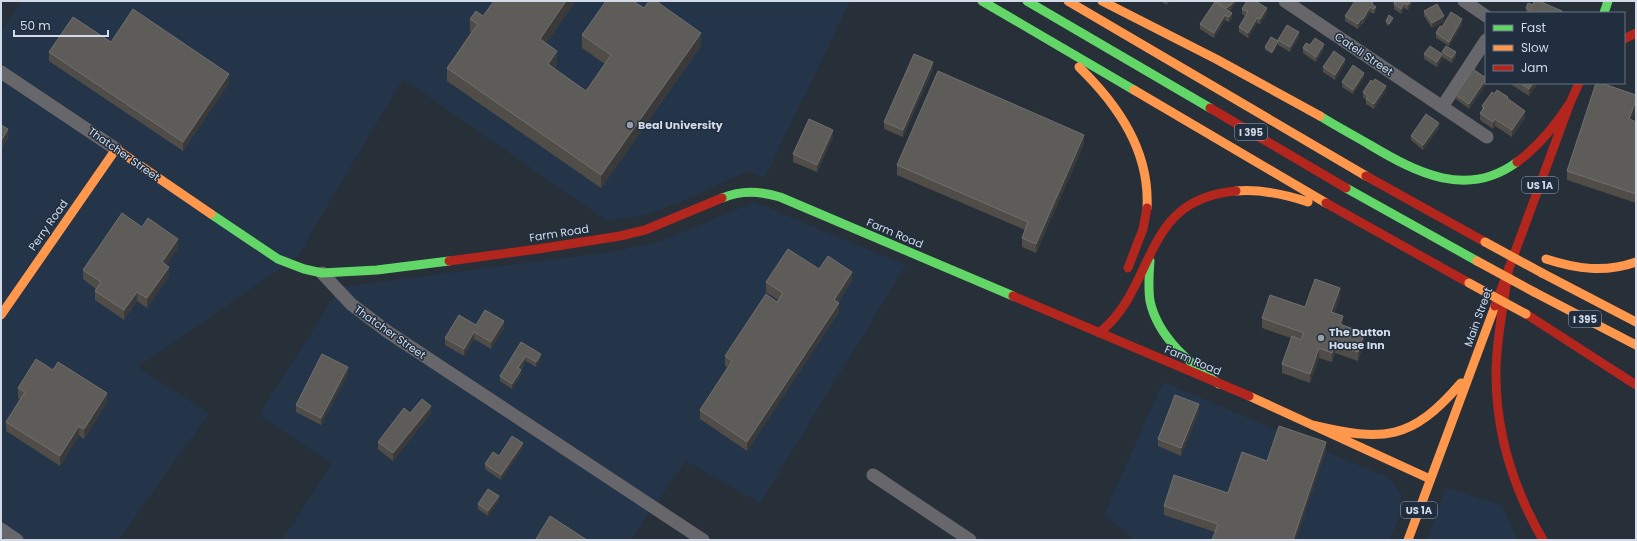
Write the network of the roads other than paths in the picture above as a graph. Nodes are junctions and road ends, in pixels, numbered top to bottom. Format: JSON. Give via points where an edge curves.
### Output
{"nodes":[{"id":1,"x":982,"y":1,"type":"edge"},
{"id":2,"x":1027,"y":1,"type":"edge"},
{"id":3,"x":1068,"y":1,"type":"edge"},
{"id":4,"x":1102,"y":1,"type":"edge"},
{"id":5,"x":1285,"y":1,"type":"edge"},
{"id":6,"x":1464,"y":1,"type":"edge"},
{"id":7,"x":1608,"y":1,"type":"edge"},
{"id":8,"x":1604,"y":12,"type":"edge"},
{"id":9,"x":1485,"y":15,"type":"edge"},
{"id":10,"x":1015,"y":19,"type":"junction"},
{"id":11,"x":1636,"y":32,"type":"edge"},
{"id":12,"x":1625,"y":38,"type":"edge"},
{"id":13,"x":1485,"y":42,"type":"edge"},
{"id":14,"x":1,"y":72,"type":"edge"},
{"id":15,"x":1579,"y":84,"type":"edge"},
{"id":16,"x":1570,"y":103,"type":"junction"},
{"id":17,"x":1442,"y":106,"type":"junction"},
{"id":18,"x":1487,"y":137,"type":"dead end"},
{"id":19,"x":116,"y":149,"type":"junction"},
{"id":20,"x":1486,"y":238,"type":"junction"},
{"id":21,"x":1155,"y":243,"type":"junction"},
{"id":22,"x":1402,"y":246,"type":"junction"},
{"id":23,"x":1527,"y":252,"type":"dead end"},
{"id":24,"x":1543,"y":258,"type":"dead end"},
{"id":25,"x":1636,"y":262,"type":"edge"},
{"id":26,"x":1509,"y":266,"type":"junction"},
{"id":27,"x":322,"y":272,"type":"junction"},
{"id":28,"x":1123,"y":277,"type":"dead end"},
{"id":29,"x":1108,"y":311,"type":"dead end"},
{"id":30,"x":1526,"y":314,"type":"junction"},
{"id":31,"x":1,"y":315,"type":"edge"},
{"id":32,"x":1636,"y":322,"type":"edge"},
{"id":33,"x":1099,"y":334,"type":"junction"},
{"id":34,"x":1636,"y":345,"type":"edge"},
{"id":35,"x":1616,"y":360,"type":"dead end"},
{"id":36,"x":1470,"y":371,"type":"junction"},
{"id":37,"x":1219,"y":384,"type":"junction"},
{"id":38,"x":1636,"y":385,"type":"edge"},
{"id":39,"x":1312,"y":425,"type":"junction"},
{"id":40,"x":873,"y":475,"type":"dead end"},
{"id":41,"x":1430,"y":479,"type":"junction"},
{"id":42,"x":1,"y":529,"type":"edge"},
{"id":43,"x":17,"y":540,"type":"edge"},
{"id":44,"x":703,"y":540,"type":"edge"},
{"id":45,"x":970,"y":540,"type":"edge"},
{"id":46,"x":1408,"y":540,"type":"edge"},
{"id":47,"x":1543,"y":540,"type":"edge"}],
"edges":[{"from":1,"to":10,"type":"main road"},
{"from":2,"to":34,"type":"main road","number":"I 395","bridge":true,"via":[[1324,175],[1477,261]]},
{"from":3,"to":20,"type":"main road","number":"I 395","via":[[1410,201]]},
{"from":4,"to":16,"type":"main road","via":[[1253,79],[1391,157],[1439,178],[1475,180],[1506,169],[1542,141]]},
{"from":5,"to":17,"type":"street","name":"Catell Street"},
{"from":6,"to":9,"type":"street"},
{"from":7,"to":8,"type":"main road"},
{"from":10,"to":22,"type":"main road"},
{"from":10,"to":28,"type":"main road","via":[[1071,60],[1104,91],[1119,112],[1135,144],[1145,175],[1147,209],[1142,234]]},
{"from":11,"to":12,"type":"main road"},
{"from":13,"to":17,"type":"street"},
{"from":14,"to":19,"type":"street","name":"Thatcher Street"},
{"from":15,"to":16,"type":"main road","number":"US 1A"},
{"from":16,"to":26,"type":"main road","name":"Main Street","number":"US 1A"},
{"from":17,"to":18,"type":"street","name":"Catell Street"},
{"from":19,"to":27,"type":"main road","name":"Thatcher Street","via":[[278,259],[299,268]]},
{"from":19,"to":31,"type":"main road","name":"Perry Road"},
{"from":20,"to":23,"type":"main road"},
{"from":20,"to":32,"type":"main road","number":"I 395","bridge":true,"via":[[1542,272]]},
{"from":21,"to":22,"type":"main road","via":[[1170,222],[1193,202],[1218,192],[1247,190],[1273,192],[1297,198]]},
{"from":21,"to":33,"type":"main road","via":[[1123,308],[1113,323]]},
{"from":21,"to":37,"type":"main road","via":[[1150,258],[1148,284],[1151,308],[1156,322],[1178,351]]},
{"from":22,"to":30,"type":"main road","bridge":true},
{"from":24,"to":25,"type":"main road","via":[[1596,270]]},
{"from":26,"to":36,"type":"main road","name":"Main Street","number":"US 1A"},
{"from":26,"to":47,"type":"main road","via":[[1496,358],[1497,406],[1511,469]]},
{"from":27,"to":33,"type":"main road","name":"Farm Road","via":[[377,270],[620,236],[656,226],[733,194],[756,192],[795,203]]},
{"from":27,"to":44,"type":"street","name":"Thatcher Street","via":[[351,304],[371,320]]},
{"from":29,"to":33,"type":"main road"},
{"from":30,"to":35,"type":"main road"},
{"from":30,"to":38,"type":"main road"},
{"from":33,"to":37,"type":"main road","name":"Farm Road"},
{"from":36,"to":39,"type":"main road","via":[[1438,408],[1418,424],[1405,430],[1374,435]]},
{"from":36,"to":41,"type":"main road","name":"Main Street","number":"US 1A"},
{"from":37,"to":39,"type":"main road","name":"Farm Road"},
{"from":39,"to":41,"type":"main road","name":"Farm Road"},
{"from":40,"to":45,"type":"street"},
{"from":41,"to":46,"type":"main road","name":"Main Street","number":"US 1A"},
{"from":42,"to":43,"type":"street"}]}
